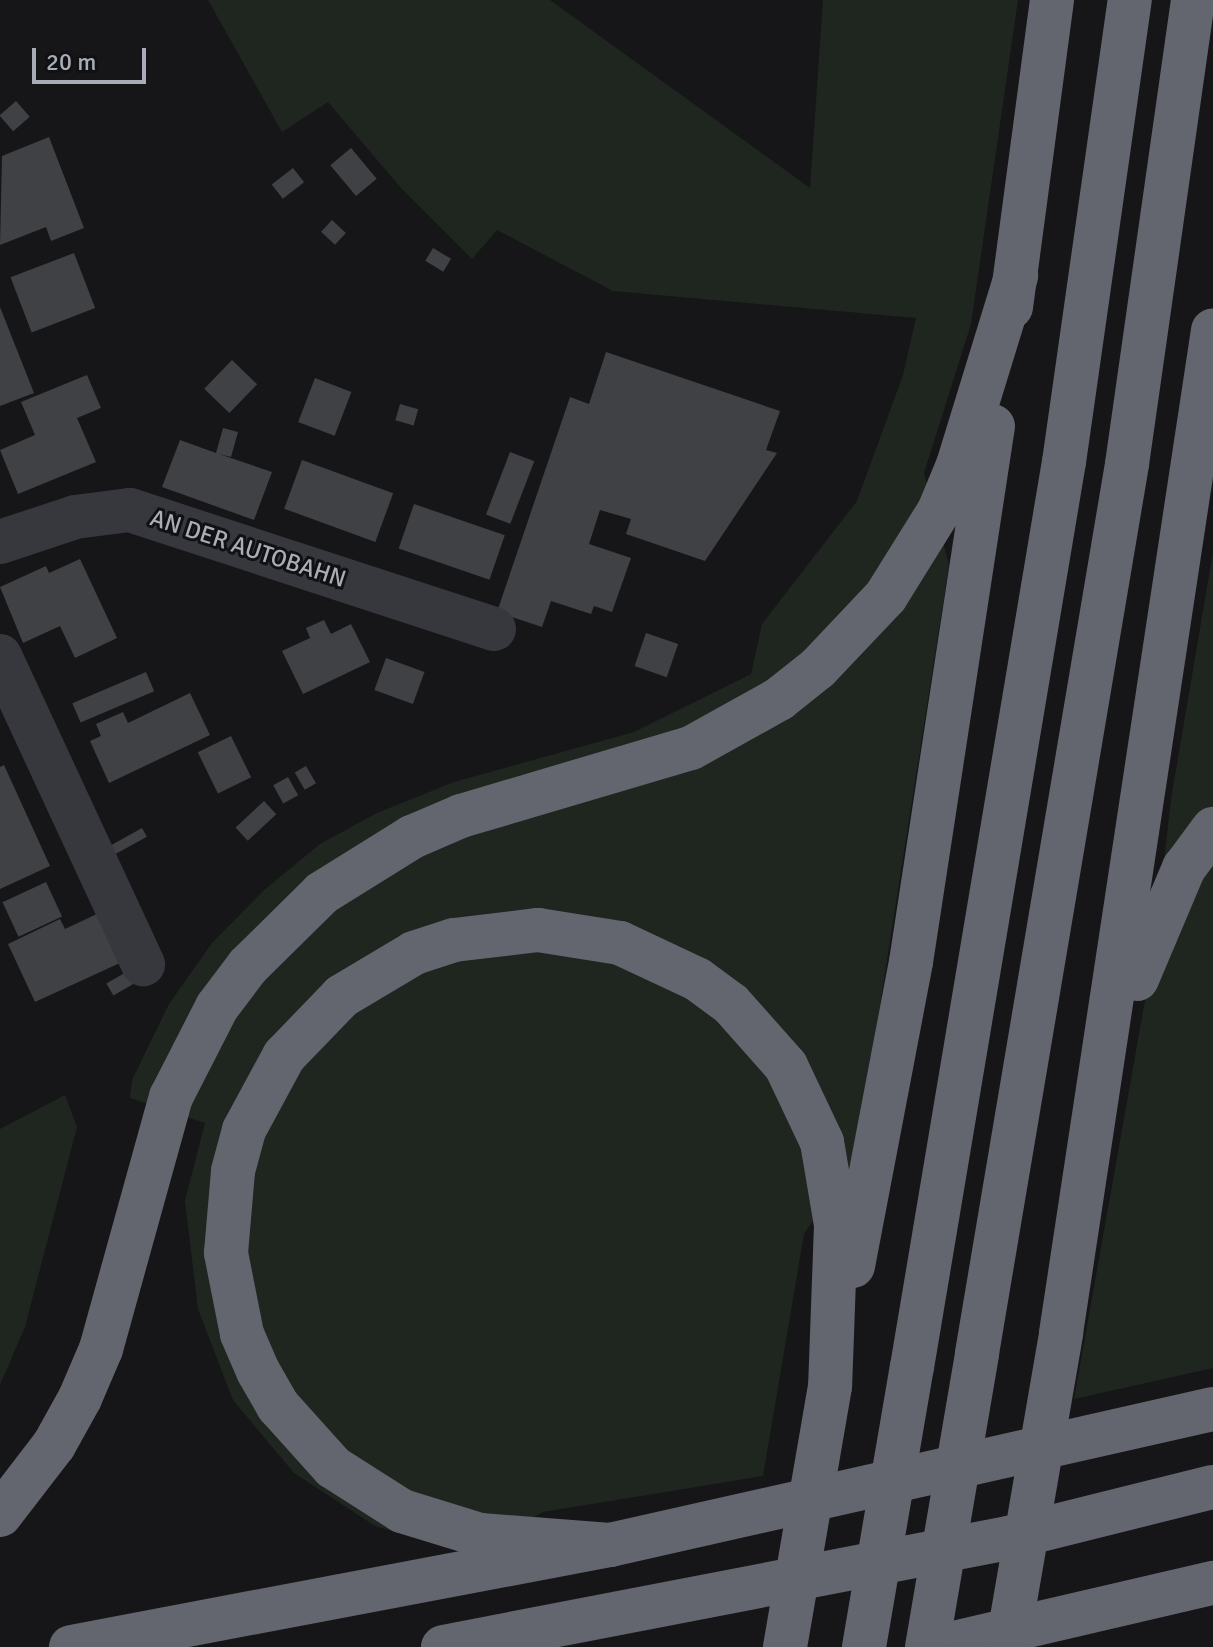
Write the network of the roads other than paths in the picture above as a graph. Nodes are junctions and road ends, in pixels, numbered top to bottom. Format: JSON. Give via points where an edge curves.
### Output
{"nodes":[{"id":1,"x":1052,"y":0,"type":"edge"},
{"id":2,"x":1130,"y":0,"type":"edge"},
{"id":3,"x":1193,"y":0,"type":"edge"},
{"id":4,"x":1016,"y":276,"type":"junction"},
{"id":5,"x":1213,"y":330,"type":"edge"},
{"id":6,"x":0,"y":542,"type":"edge"},
{"id":7,"x":494,"y":629,"type":"dead end"},
{"id":8,"x":0,"y":656,"type":"edge"},
{"id":9,"x":1213,"y":829,"type":"edge"},
{"id":10,"x":143,"y":964,"type":"dead end"},
{"id":11,"x":1106,"y":1060,"type":"junction"},
{"id":12,"x":830,"y":1386,"type":"junction"},
{"id":13,"x":1213,"y":1409,"type":"edge"},
{"id":14,"x":1213,"y":1487,"type":"edge"},
{"id":15,"x":0,"y":1515,"type":"edge"},
{"id":16,"x":610,"y":1545,"type":"junction"},
{"id":17,"x":1213,"y":1583,"type":"edge"},
{"id":18,"x":71,"y":1647,"type":"edge"},
{"id":19,"x":443,"y":1647,"type":"edge"},
{"id":20,"x":785,"y":1647,"type":"edge"},
{"id":21,"x":864,"y":1647,"type":"edge"},
{"id":22,"x":927,"y":1647,"type":"edge"},
{"id":23,"x":937,"y":1647,"type":"edge"},
{"id":24,"x":1007,"y":1647,"type":"edge"}],
"edges":[{"from":1,"to":4,"type":"highway"},
{"from":2,"to":21,"type":"highway","bridge":true,"via":[[1062,478]]},
{"from":3,"to":22,"type":"highway","bridge":true,"via":[[1127,464]]},
{"from":4,"to":12,"type":"highway","via":[[911,962]]},
{"from":4,"to":15,"type":"highway","via":[[939,511],[886,596],[818,668],[757,712],[691,748],[461,816],[412,837],[322,893],[248,966],[211,1018],[171,1097],[101,1349],[80,1398],[54,1445]]},
{"from":5,"to":11,"type":"highway"},
{"from":6,"to":7,"type":"street","name":"AN DER AUTOBAHN","via":[[75,517],[130,510]]},
{"from":8,"to":10,"type":"street"},
{"from":9,"to":11,"type":"highway","via":[[1184,868],[1160,918]]},
{"from":11,"to":24,"type":"highway","bridge":true},
{"from":12,"to":16,"type":"highway","via":[[836,1225],[822,1142],[786,1066],[731,1004],[697,979],[634,948],[538,930],[468,937],[414,953],[342,996],[284,1056],[244,1130],[233,1171],[226,1253],[242,1334],[258,1371],[278,1406],[324,1458],[402,1511],[480,1535]]},
{"from":12,"to":20,"type":"highway","bridge":true},
{"from":13,"to":16,"type":"highway"},
{"from":14,"to":19,"type":"highway","via":[[1008,1538]]},
{"from":16,"to":18,"type":"highway"},
{"from":17,"to":23,"type":"highway"}]}
